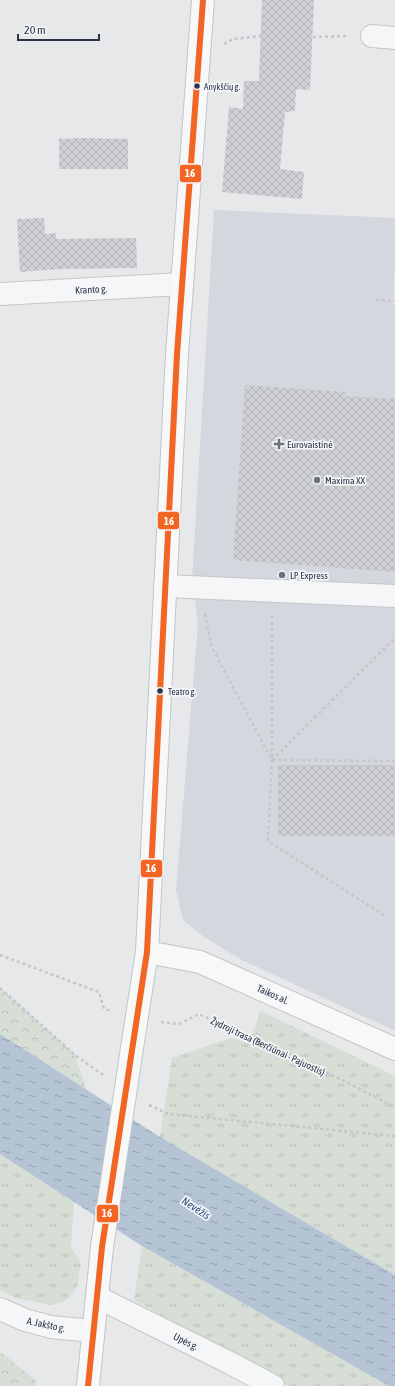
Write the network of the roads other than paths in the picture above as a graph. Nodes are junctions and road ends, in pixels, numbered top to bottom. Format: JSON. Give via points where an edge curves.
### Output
{"nodes":[{"id":1,"x":203,"y":0,"type":"edge"},
{"id":2,"x":372,"y":36,"type":"road end"},
{"id":3,"x":395,"y":38,"type":"edge"},
{"id":4,"x":182,"y":284,"type":"junction"},
{"id":5,"x":0,"y":294,"type":"edge"},
{"id":6,"x":165,"y":586,"type":"junction"},
{"id":7,"x":395,"y":596,"type":"edge"},
{"id":8,"x":147,"y":952,"type":"junction"},
{"id":9,"x":395,"y":1049,"type":"edge"},
{"id":10,"x":97,"y":1297,"type":"junction"},
{"id":11,"x":0,"y":1309,"type":"edge"},
{"id":12,"x":93,"y":1332,"type":"junction"},
{"id":13,"x":88,"y":1386,"type":"edge"},
{"id":14,"x":273,"y":1386,"type":"edge"}],
"edges":[{"from":1,"to":4,"type":"main road"},
{"from":2,"to":3,"type":"street"},
{"from":4,"to":5,"type":"street","name":"Kranto g."},
{"from":4,"to":6,"type":"main road"},
{"from":6,"to":7,"type":"street"},
{"from":6,"to":8,"type":"main road"},
{"from":8,"to":9,"type":"main road","name":"Taikos al.","via":[[200,962]]},
{"from":8,"to":10,"type":"main road","bridge":true,"via":[[102,1247]]},
{"from":10,"to":12,"type":"main road"},
{"from":10,"to":14,"type":"street","name":"Upės g."},
{"from":11,"to":12,"type":"street","name":"A. Jakšto g.","via":[[25,1320],[51,1327]]},
{"from":12,"to":13,"type":"main road"}]}
